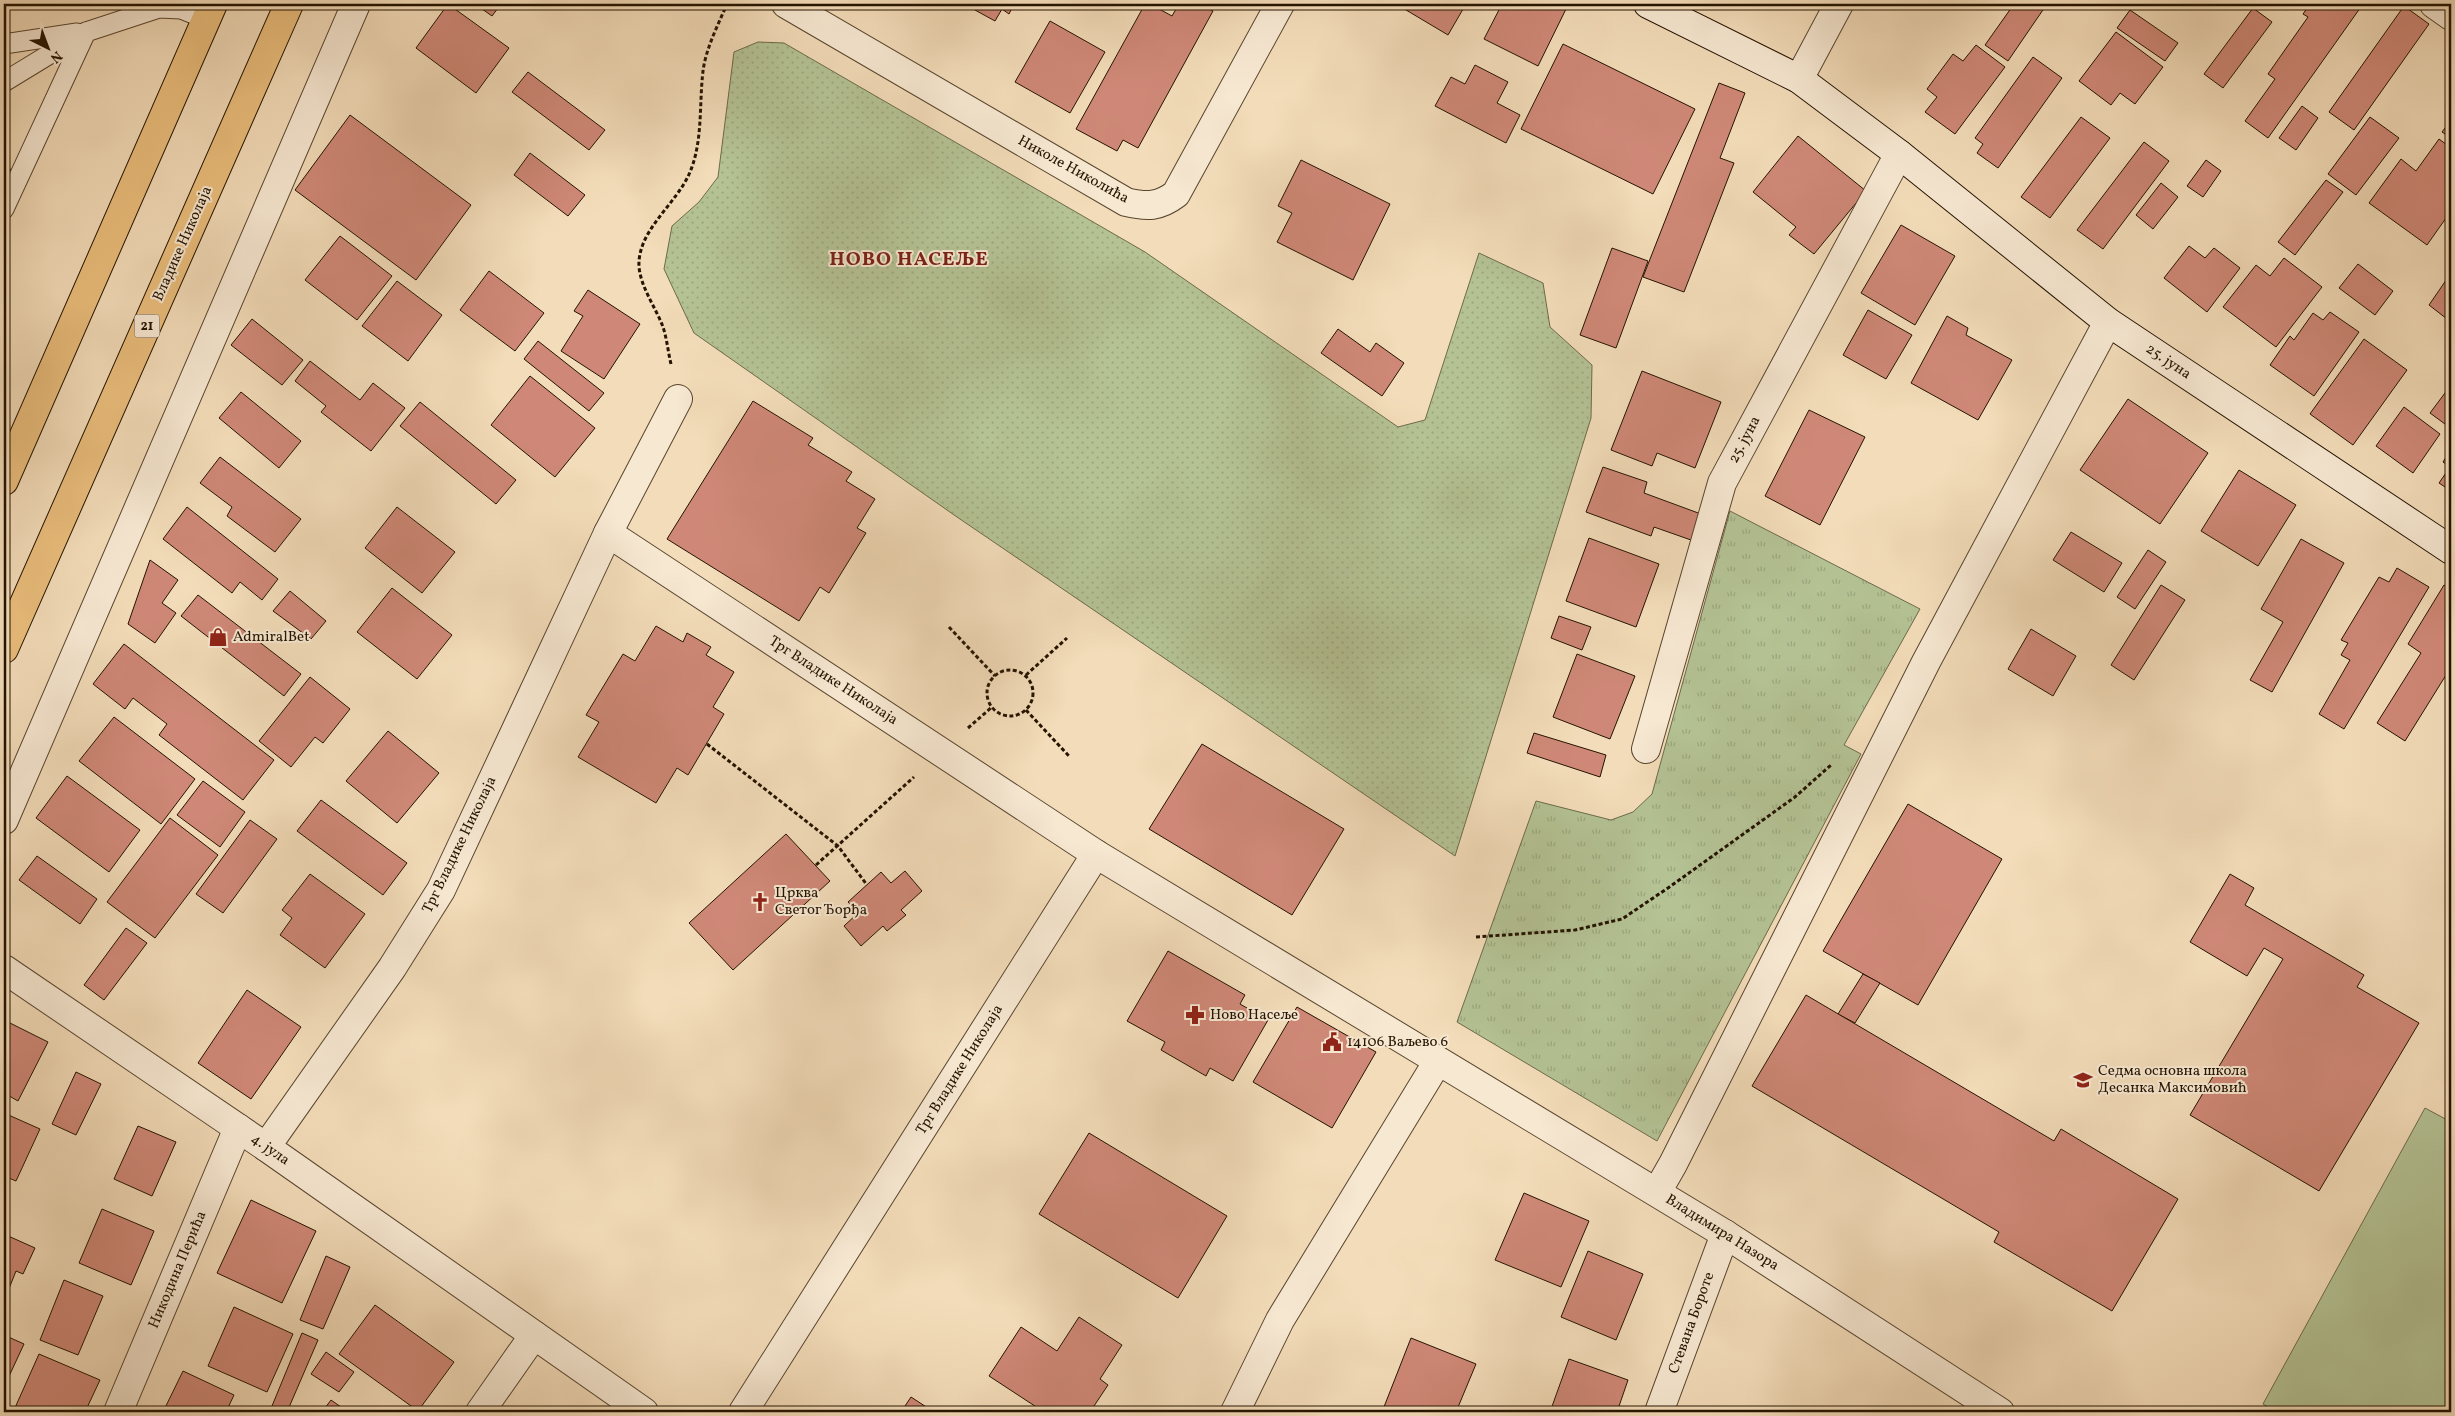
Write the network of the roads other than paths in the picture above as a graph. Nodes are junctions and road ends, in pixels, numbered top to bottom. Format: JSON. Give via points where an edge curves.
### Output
{"nodes":[{"id":1,"x":289,"y":4,"type":"edge"},
{"id":2,"x":356,"y":4,"type":"edge"},
{"id":3,"x":786,"y":4,"type":"edge"},
{"id":4,"x":1280,"y":4,"type":"edge"},
{"id":5,"x":1648,"y":4,"type":"edge"},
{"id":6,"x":1839,"y":4,"type":"edge"},
{"id":7,"x":2434,"y":4,"type":"edge"},
{"id":8,"x":209,"y":11,"type":"edge"},
{"id":9,"x":2451,"y":16,"type":"edge"},
{"id":10,"x":86,"y":32,"type":"junction"},
{"id":11,"x":4,"y":44,"type":"edge"},
{"id":12,"x":1799,"y":79,"type":"junction"},
{"id":13,"x":4,"y":82,"type":"edge"},
{"id":14,"x":1899,"y":154,"type":"junction"},
{"id":15,"x":4,"y":209,"type":"edge"},
{"id":16,"x":2108,"y":322,"type":"junction"},
{"id":17,"x":678,"y":400,"type":"road end"},
{"id":18,"x":4,"y":481,"type":"edge"},
{"id":19,"x":608,"y":533,"type":"junction"},
{"id":20,"x":2451,"y":550,"type":"edge"},
{"id":21,"x":4,"y":649,"type":"edge"},
{"id":22,"x":1646,"y":749,"type":"dead end"},
{"id":23,"x":4,"y":820,"type":"edge"},
{"id":24,"x":1096,"y":854,"type":"junction"},
{"id":25,"x":4,"y":969,"type":"edge"},
{"id":26,"x":1438,"y":1061,"type":"junction"},
{"id":27,"x":238,"y":1128,"type":"junction"},
{"id":28,"x":266,"y":1147,"type":"junction"},
{"id":29,"x":1657,"y":1192,"type":"junction"},
{"id":30,"x":1725,"y":1234,"type":"junction"},
{"id":31,"x":534,"y":1335,"type":"junction"},
{"id":32,"x":118,"y":1412,"type":"edge"},
{"id":33,"x":480,"y":1412,"type":"edge"},
{"id":34,"x":644,"y":1412,"type":"edge"},
{"id":35,"x":743,"y":1412,"type":"edge"},
{"id":36,"x":1235,"y":1412,"type":"edge"},
{"id":37,"x":1659,"y":1412,"type":"edge"},
{"id":38,"x":2000,"y":1412,"type":"edge"}],
"edges":[{"from":1,"to":21,"type":"main road","name":"Владике Николаја","number":"21"},
{"from":2,"to":23,"type":"street"},
{"from":3,"to":4,"type":"street","name":"Николе Николића","via":[[1126,202],[1148,207],[1166,202],[1176,194]]},
{"from":5,"to":12,"type":"street","name":"25. јуна"},
{"from":6,"to":12,"type":"street"},
{"from":7,"to":9,"type":"street"},
{"from":8,"to":10,"type":"lane","via":[[159,8]]},
{"from":8,"to":18,"type":"main road"},
{"from":10,"to":11,"type":"lane"},
{"from":10,"to":13,"type":"lane"},
{"from":10,"to":15,"type":"lane"},
{"from":12,"to":14,"type":"street","name":"25. јуна"},
{"from":14,"to":16,"type":"street","name":"25. јуна"},
{"from":14,"to":22,"type":"street","name":"25. јуна","via":[[1722,483]]},
{"from":16,"to":20,"type":"street","name":"25. јуна"},
{"from":16,"to":29,"type":"street","via":[[1926,662]]},
{"from":17,"to":19,"type":"street"},
{"from":19,"to":24,"type":"street","name":"Трг Владике Николаја"},
{"from":19,"to":28,"type":"street","name":"Трг Владике Николаја","via":[[441,890],[392,968]]},
{"from":24,"to":26,"type":"street","name":"Владимира Назора"},
{"from":24,"to":35,"type":"street","name":"Трг Владике Николаја"},
{"from":25,"to":27,"type":"street","name":"4. јула"},
{"from":26,"to":29,"type":"street","name":"Владимира Назора"},
{"from":26,"to":36,"type":"street","via":[[1280,1320]]},
{"from":27,"to":28,"type":"street","name":"4. јула"},
{"from":27,"to":32,"type":"street","name":"Никодина Перића"},
{"from":28,"to":31,"type":"street","name":"4. јула"},
{"from":29,"to":30,"type":"street","name":"Владимира Назора"},
{"from":30,"to":37,"type":"street","name":"Стевана Бороте"},
{"from":30,"to":38,"type":"street","name":"Владимира Назора"},
{"from":31,"to":33,"type":"street"},
{"from":31,"to":34,"type":"street","name":"4. јула"}]}
